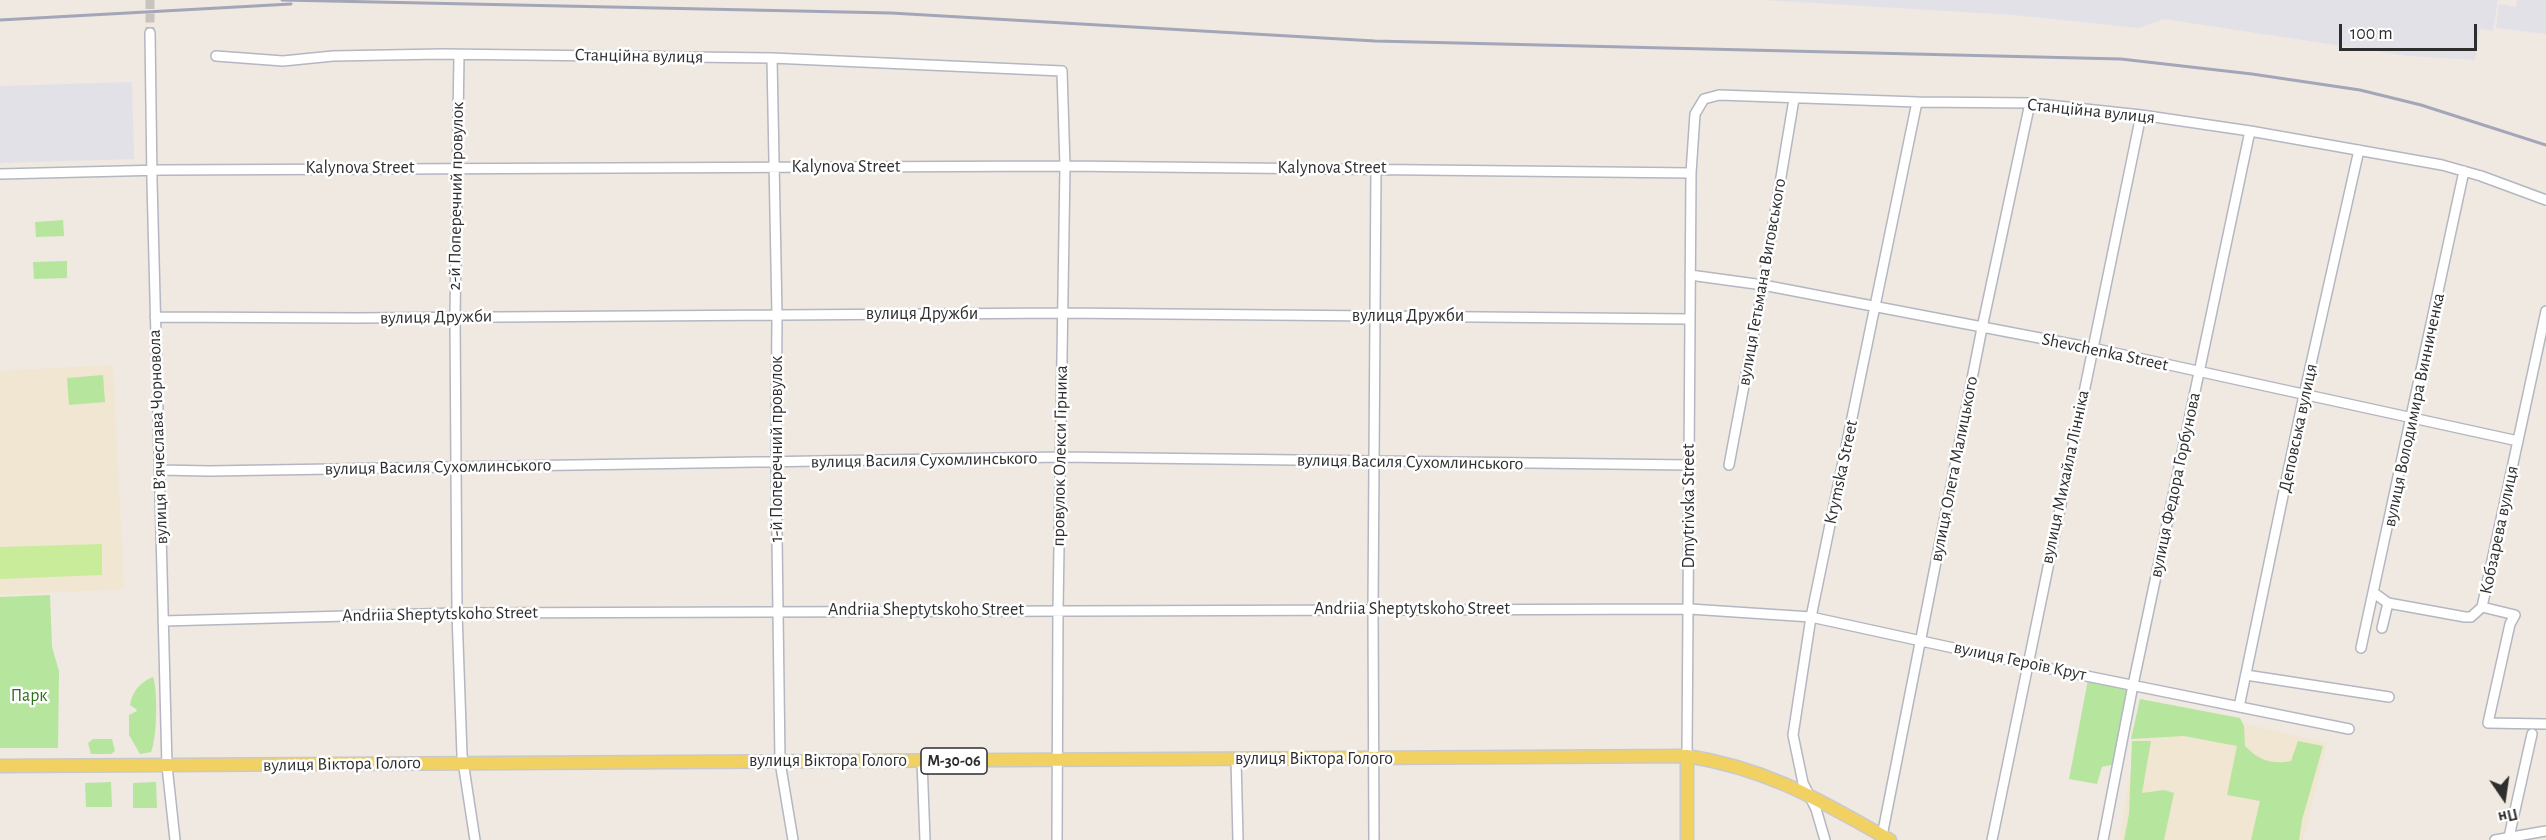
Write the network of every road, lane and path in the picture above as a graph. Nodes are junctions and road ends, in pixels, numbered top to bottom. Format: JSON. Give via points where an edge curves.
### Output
{"nodes":[{"id":1,"x":150,"y":33,"type":"tunnel mouth"},
{"id":2,"x":459,"y":55,"type":"junction"},
{"id":3,"x":216,"y":56,"type":"dead end"},
{"id":4,"x":772,"y":58,"type":"junction"},
{"id":5,"x":1062,"y":71,"type":"joint"},
{"id":6,"x":1794,"y":99,"type":"junction"},
{"id":7,"x":1917,"y":102,"type":"junction"},
{"id":8,"x":2030,"y":103,"type":"junction"},
{"id":9,"x":2141,"y":115,"type":"junction"},
{"id":10,"x":2250,"y":131,"type":"junction"},
{"id":11,"x":2359,"y":150,"type":"junction"},
{"id":12,"x":1065,"y":166,"type":"junction"},
{"id":13,"x":457,"y":168,"type":"junction"},
{"id":14,"x":775,"y":168,"type":"junction"},
{"id":15,"x":1376,"y":168,"type":"junction"},
{"id":16,"x":151,"y":170,"type":"junction"},
{"id":17,"x":2464,"y":171,"type":"junction"},
{"id":18,"x":1691,"y":173,"type":"junction"},
{"id":19,"x":0,"y":174,"type":"edge"},
{"id":20,"x":2546,"y":200,"type":"edge"},
{"id":21,"x":1690,"y":275,"type":"junction"},
{"id":22,"x":1763,"y":285,"type":"junction"},
{"id":23,"x":1876,"y":306,"type":"junction"},
{"id":24,"x":2546,"y":311,"type":"edge"},
{"id":25,"x":1062,"y":313,"type":"junction"},
{"id":26,"x":777,"y":315,"type":"junction"},
{"id":27,"x":1374,"y":316,"type":"junction"},
{"id":28,"x":155,"y":317,"type":"junction"},
{"id":29,"x":455,"y":317,"type":"junction"},
{"id":30,"x":1689,"y":319,"type":"junction"},
{"id":31,"x":1982,"y":328,"type":"junction"},
{"id":32,"x":2092,"y":348,"type":"junction"},
{"id":33,"x":2199,"y":371,"type":"junction"},
{"id":34,"x":2304,"y":395,"type":"junction"},
{"id":35,"x":2413,"y":417,"type":"junction"},
{"id":36,"x":2518,"y":441,"type":"junction"},
{"id":37,"x":1061,"y":457,"type":"junction"},
{"id":38,"x":1374,"y":461,"type":"junction"},
{"id":39,"x":776,"y":462,"type":"junction"},
{"id":40,"x":1689,"y":465,"type":"junction"},
{"id":41,"x":1729,"y":465,"type":"dead end"},
{"id":42,"x":457,"y":466,"type":"junction"},
{"id":43,"x":159,"y":470,"type":"junction"},
{"id":44,"x":2374,"y":593,"type":"junction"},
{"id":45,"x":2388,"y":603,"type":"junction"},
{"id":46,"x":2482,"y":607,"type":"junction"},
{"id":47,"x":1058,"y":609,"type":"junction"},
{"id":48,"x":1373,"y":609,"type":"junction"},
{"id":49,"x":1690,"y":609,"type":"junction"},
{"id":50,"x":778,"y":611,"type":"junction"},
{"id":51,"x":457,"y":613,"type":"junction"},
{"id":52,"x":1811,"y":617,"type":"junction"},
{"id":53,"x":163,"y":621,"type":"junction"},
{"id":54,"x":2382,"y":628,"type":"dead end"},
{"id":55,"x":1920,"y":639,"type":"junction"},
{"id":56,"x":2361,"y":648,"type":"dead end"},
{"id":57,"x":2027,"y":664,"type":"junction"},
{"id":58,"x":2246,"y":675,"type":"junction"},
{"id":59,"x":2133,"y":685,"type":"junction"},
{"id":60,"x":2390,"y":698,"type":"dead end"},
{"id":61,"x":2239,"y":707,"type":"junction"},
{"id":62,"x":2546,"y":724,"type":"edge"},
{"id":63,"x":2349,"y":729,"type":"dead end"},
{"id":64,"x":2532,"y":734,"type":"dead end"},
{"id":65,"x":1687,"y":756,"type":"junction"},
{"id":66,"x":1375,"y":758,"type":"junction"},
{"id":67,"x":1236,"y":759,"type":"junction"},
{"id":68,"x":922,"y":761,"type":"junction"},
{"id":69,"x":1059,"y":761,"type":"junction"},
{"id":70,"x":780,"y":762,"type":"junction"},
{"id":71,"x":462,"y":763,"type":"junction"},
{"id":72,"x":0,"y":766,"type":"edge"},
{"id":73,"x":167,"y":766,"type":"junction"},
{"id":74,"x":1808,"y":794,"type":"junction"},
{"id":75,"x":2546,"y":831,"type":"edge"},
{"id":76,"x":2509,"y":837,"type":"junction"},
{"id":77,"x":1886,"y":838,"type":"edge"},
{"id":78,"x":175,"y":840,"type":"edge"},
{"id":79,"x":475,"y":840,"type":"edge"},
{"id":80,"x":793,"y":840,"type":"edge"},
{"id":81,"x":925,"y":840,"type":"edge"},
{"id":82,"x":1057,"y":840,"type":"edge"},
{"id":83,"x":1238,"y":840,"type":"edge"},
{"id":84,"x":1374,"y":840,"type":"edge"},
{"id":85,"x":1687,"y":840,"type":"edge"},
{"id":86,"x":1825,"y":840,"type":"edge"},
{"id":87,"x":1992,"y":840,"type":"edge"},
{"id":88,"x":2103,"y":840,"type":"edge"},
{"id":89,"x":2495,"y":840,"type":"edge"}],
"edges":[{"from":1,"to":16,"type":"street","name":"вулиця Вʼячеслава Чорновола"},
{"from":2,"to":3,"type":"street","name":"Станційна вулиця","via":[[333,56],[283,61]]},
{"from":2,"to":4,"type":"street","name":"Станційна вулиця"},
{"from":2,"to":13,"type":"street","name":"2-й Поперечний провулок"},
{"from":4,"to":5,"type":"street","name":"Станційна вулиця"},
{"from":4,"to":14,"type":"street","name":"1-й Поперечний провулок"},
{"from":5,"to":12,"type":"street","name":"провулок Олекси Гірника"},
{"from":6,"to":7,"type":"street","name":"Станційна вулиця"},
{"from":6,"to":18,"type":"street","name":"Станційна вулиця","via":[[1719,95],[1704,99],[1695,114]]},
{"from":6,"to":22,"type":"street","name":"вулиця Гетьмана Виговського"},
{"from":7,"to":8,"type":"street","name":"Станційна вулиця"},
{"from":7,"to":23,"type":"street","name":"Krymska Street"},
{"from":8,"to":9,"type":"street","name":"Станційна вулиця"},
{"from":8,"to":31,"type":"street","name":"вулиця Олега Малицького"},
{"from":9,"to":10,"type":"street","name":"Станційна вулиця"},
{"from":9,"to":32,"type":"street","name":"вулиця Михайла Лінніка"},
{"from":10,"to":11,"type":"street","name":"Станційна вулиця"},
{"from":10,"to":33,"type":"street","name":"вулиця Федора Горбунова"},
{"from":11,"to":17,"type":"street","name":"Станційна вулиця"},
{"from":11,"to":34,"type":"street","name":"Деповська вулиця"},
{"from":12,"to":14,"type":"street","name":"Kalynova Street"},
{"from":12,"to":15,"type":"street","name":"Kalynova Street"},
{"from":12,"to":25,"type":"street","name":"провулок Олекси Гірника"},
{"from":13,"to":14,"type":"street","name":"Kalynova Street"},
{"from":13,"to":16,"type":"street","name":"Kalynova Street"},
{"from":13,"to":29,"type":"street","name":"2-й Поперечний провулок"},
{"from":14,"to":26,"type":"street","name":"1-й Поперечний провулок"},
{"from":15,"to":18,"type":"street","name":"Kalynova Street"},
{"from":15,"to":27,"type":"street"},
{"from":16,"to":19,"type":"street","name":"Kalynova Street"},
{"from":16,"to":28,"type":"street","name":"вулиця Вʼячеслава Чорновола"},
{"from":17,"to":20,"type":"street","name":"Станційна вулиця"},
{"from":17,"to":35,"type":"street","name":"вулиця Володимира Винниченка"},
{"from":18,"to":21,"type":"street","name":"Dmytrivska Street"},
{"from":21,"to":22,"type":"street","name":"Shevchenka Street"},
{"from":21,"to":30,"type":"street","name":"Dmytrivska Street"},
{"from":22,"to":23,"type":"street","name":"Shevchenka Street"},
{"from":22,"to":41,"type":"street","name":"вулиця Гетьмана Виговського"},
{"from":23,"to":31,"type":"street","name":"Shevchenka Street"},
{"from":23,"to":52,"type":"street","name":"Krymska Street"},
{"from":24,"to":36,"type":"street","name":"Кобзарева вулиця"},
{"from":25,"to":26,"type":"street","name":"вулиця Дружби"},
{"from":25,"to":27,"type":"street","name":"вулиця Дружби"},
{"from":25,"to":37,"type":"street","name":"провулок Олекси Гірника"},
{"from":26,"to":29,"type":"street","name":"вулиця Дружби"},
{"from":26,"to":39,"type":"street","name":"1-й Поперечний провулок"},
{"from":27,"to":30,"type":"street","name":"вулиця Дружби"},
{"from":27,"to":38,"type":"street"},
{"from":28,"to":29,"type":"street","name":"вулиця Дружби"},
{"from":28,"to":43,"type":"street","name":"вулиця Вʼячеслава Чорновола"},
{"from":29,"to":42,"type":"street","name":"2-й Поперечний провулок"},
{"from":30,"to":40,"type":"street","name":"Dmytrivska Street"},
{"from":31,"to":32,"type":"street","name":"Shevchenka Street"},
{"from":31,"to":55,"type":"street","name":"вулиця Олега Малицького"},
{"from":32,"to":33,"type":"street","name":"Shevchenka Street"},
{"from":32,"to":57,"type":"street","name":"вулиця Михайла Лінніка"},
{"from":33,"to":34,"type":"street","name":"Shevchenka Street"},
{"from":33,"to":59,"type":"street","name":"вулиця Федора Горбунова"},
{"from":34,"to":35,"type":"street","name":"Shevchenka Street"},
{"from":34,"to":58,"type":"street","name":"Деповська вулиця"},
{"from":35,"to":36,"type":"street","name":"Shevchenka Street"},
{"from":35,"to":44,"type":"street","name":"вулиця Володимира Винниченка"},
{"from":36,"to":46,"type":"street","name":"Кобзарева вулиця"},
{"from":37,"to":38,"type":"street","name":"вулиця Василя Сухомлинського"},
{"from":37,"to":39,"type":"street","name":"вулиця Василя Сухомлинського"},
{"from":37,"to":47,"type":"street","name":"провулок Олекси Гірника"},
{"from":38,"to":40,"type":"street","name":"вулиця Василя Сухомлинського"},
{"from":38,"to":48,"type":"street"},
{"from":39,"to":42,"type":"street","name":"вулиця Василя Сухомлинського"},
{"from":39,"to":50,"type":"street","name":"1-й Поперечний провулок"},
{"from":40,"to":49,"type":"street","name":"Dmytrivska Street"},
{"from":42,"to":43,"type":"street","name":"вулиця Василя Сухомлинського"},
{"from":42,"to":51,"type":"street","name":"2-й Поперечний провулок"},
{"from":43,"to":53,"type":"street","name":"вулиця Вʼячеслава Чорновола"},
{"from":44,"to":45,"type":"street"},
{"from":44,"to":56,"type":"street","name":"вулиця Володимира Винниченка"},
{"from":45,"to":46,"type":"street","via":[[2465,617],[2471,617]]},
{"from":45,"to":54,"type":"street"},
{"from":46,"to":62,"type":"street","name":"Кобзарева вулиця","via":[[2515,615],[2488,723]]},
{"from":47,"to":48,"type":"street","name":"Andriia Sheptytskoho Street"},
{"from":47,"to":50,"type":"street","name":"Andriia Sheptytskoho Street"},
{"from":47,"to":69,"type":"street","name":"провулок Олекси Гірника"},
{"from":48,"to":49,"type":"street","name":"Andriia Sheptytskoho Street"},
{"from":48,"to":66,"type":"street"},
{"from":49,"to":52,"type":"street","name":"вулиця Героїв Крут"},
{"from":49,"to":65,"type":"street","name":"Dmytrivska Street"},
{"from":50,"to":51,"type":"street","name":"Andriia Sheptytskoho Street"},
{"from":50,"to":70,"type":"street","name":"1-й Поперечний провулок"},
{"from":51,"to":53,"type":"street","name":"Andriia Sheptytskoho Street"},
{"from":51,"to":71,"type":"street","name":"2-й Поперечний провулок"},
{"from":52,"to":55,"type":"street","name":"вулиця Героїв Крут"},
{"from":52,"to":74,"type":"street","name":"Krymska Street","via":[[1793,735]]},
{"from":53,"to":73,"type":"street","name":"вулиця Вʼячеслава Чорновола"},
{"from":55,"to":57,"type":"street","name":"вулиця Героїв Крут"},
{"from":55,"to":77,"type":"street","name":"вулиця Олега Малицького"},
{"from":57,"to":59,"type":"street","name":"вулиця Героїв Крут"},
{"from":57,"to":87,"type":"street","name":"вулиця Михайла Лінніка"},
{"from":58,"to":60,"type":"street"},
{"from":58,"to":61,"type":"street","name":"Деповська вулиця"},
{"from":59,"to":61,"type":"street","name":"вулиця Героїв Крут"},
{"from":59,"to":88,"type":"street","name":"вулиця Федора Горбунова"},
{"from":61,"to":63,"type":"street","name":"вулиця Героїв Крут"},
{"from":64,"to":76,"type":"street"},
{"from":65,"to":66,"type":"main road","name":"вулиця Віктора Голого","number":"М-30-06"},
{"from":65,"to":74,"type":"main road","name":"вулиця Віктора Голого","number":"М-30-06","via":[[1749,770]]},
{"from":65,"to":85,"type":"main road","name":"Dmytrivska Street"},
{"from":66,"to":67,"type":"main road","name":"вулиця Віктора Голого","number":"М-30-06"},
{"from":66,"to":84,"type":"street"},
{"from":67,"to":69,"type":"main road","name":"вулиця Віктора Голого","number":"М-30-06"},
{"from":67,"to":83,"type":"street"},
{"from":68,"to":69,"type":"main road","name":"вулиця Віктора Голого","number":"М-30-06"},
{"from":68,"to":70,"type":"main road","name":"вулиця Віктора Голого","number":"М-30-06"},
{"from":68,"to":81,"type":"street"},
{"from":69,"to":82,"type":"street","name":"провулок Олекси Гірника"},
{"from":70,"to":71,"type":"main road","name":"вулиця Віктора Голого","number":"М-30-06"},
{"from":70,"to":80,"type":"street","name":"1-й Поперечний провулок"},
{"from":71,"to":73,"type":"main road","name":"вулиця Віктора Голого","number":"М-30-06"},
{"from":71,"to":79,"type":"street","name":"2-й Поперечний провулок"},
{"from":72,"to":73,"type":"main road","name":"вулиця Віктора Голого","number":"М-30-06"},
{"from":73,"to":78,"type":"street","name":"вулиця Вʼячеслава Чорновола"},
{"from":74,"to":77,"type":"main road","name":"вулиця Віктора Голого","number":"М-30-06"},
{"from":74,"to":86,"type":"street","name":"Krymska Street"},
{"from":75,"to":76,"type":"street"},
{"from":76,"to":89,"type":"street"}]}
